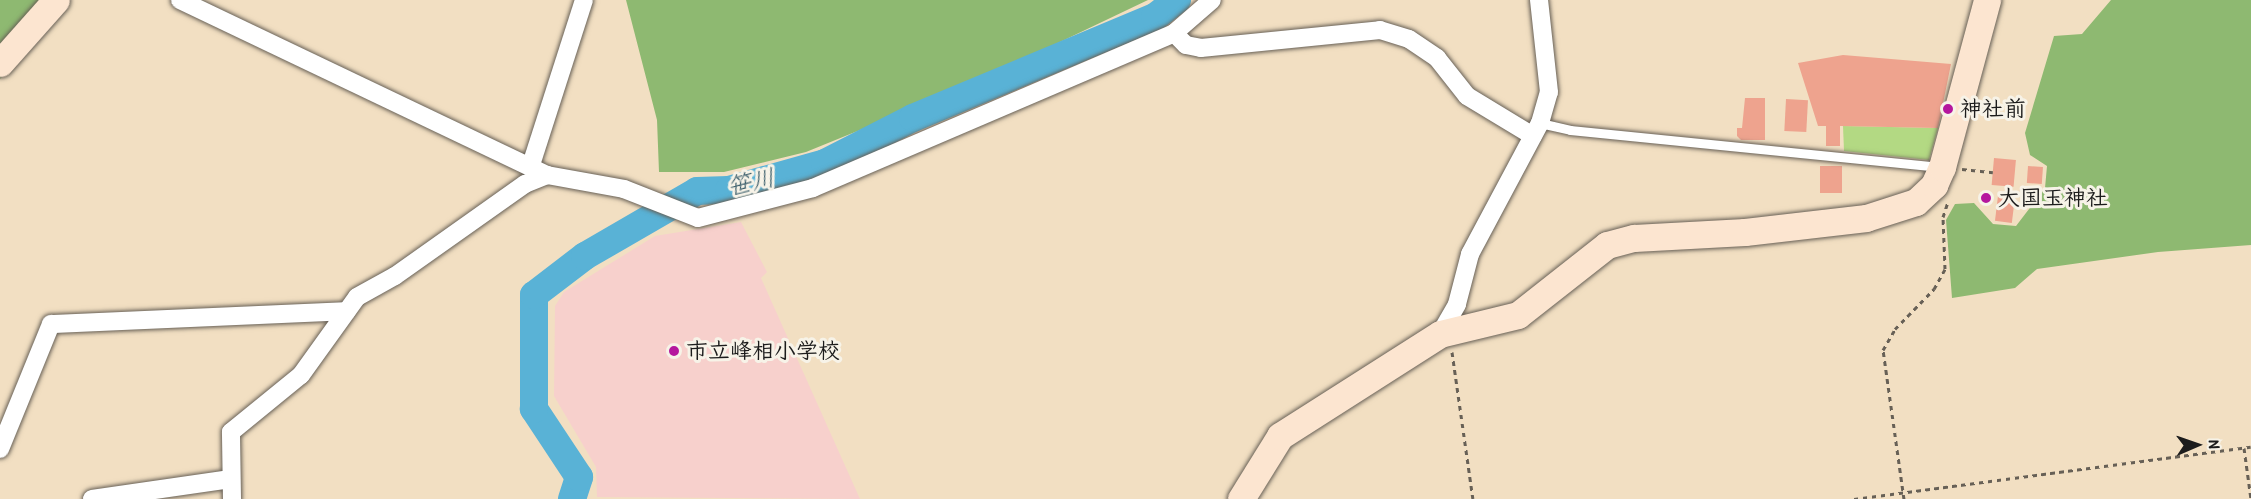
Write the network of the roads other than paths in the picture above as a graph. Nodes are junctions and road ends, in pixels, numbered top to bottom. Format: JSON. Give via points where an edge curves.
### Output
{"nodes":[{"id":1,"x":56,"y":0,"type":"edge"},
{"id":2,"x":180,"y":0,"type":"edge"},
{"id":3,"x":584,"y":0,"type":"edge"},
{"id":4,"x":1212,"y":0,"type":"edge"},
{"id":5,"x":1539,"y":0,"type":"edge"},
{"id":6,"x":1987,"y":0,"type":"edge"},
{"id":7,"x":1174,"y":33,"type":"junction"},
{"id":8,"x":0,"y":63,"type":"edge"},
{"id":9,"x":1537,"y":129,"type":"junction"},
{"id":10,"x":531,"y":165,"type":"junction"},
{"id":11,"x":1952,"y":172,"type":"junction"},
{"id":12,"x":547,"y":174,"type":"junction"},
{"id":13,"x":347,"y":311,"type":"junction"},
{"id":14,"x":1445,"y":333,"type":"junction"},
{"id":15,"x":0,"y":450,"type":"edge"},
{"id":16,"x":231,"y":479,"type":"junction"},
{"id":17,"x":92,"y":499,"type":"edge"},
{"id":18,"x":232,"y":499,"type":"edge"},
{"id":19,"x":1241,"y":499,"type":"edge"}],
"edges":[{"from":1,"to":8,"type":"street"},
{"from":2,"to":10,"type":"street"},
{"from":3,"to":10,"type":"street"},
{"from":4,"to":7,"type":"street"},
{"from":5,"to":9,"type":"street","via":[[1549,92]]},
{"from":6,"to":11,"type":"street"},
{"from":7,"to":9,"type":"street","via":[[1186,45],[1201,48],[1380,30],[1409,39],[1437,58],[1467,96]]},
{"from":7,"to":12,"type":"street","via":[[813,188],[698,218],[624,189]]},
{"from":9,"to":11,"type":"lane"},
{"from":9,"to":14,"type":"street","via":[[1470,254]]},
{"from":10,"to":12,"type":"street"},
{"from":11,"to":14,"type":"street","via":[[1922,196],[1893,212],[1745,232],[1634,238],[1606,245],[1518,315]]},
{"from":12,"to":13,"type":"street","via":[[525,184],[395,276],[357,297]]},
{"from":13,"to":15,"type":"street","via":[[51,324]]},
{"from":13,"to":16,"type":"street","via":[[301,375],[231,432]]},
{"from":14,"to":19,"type":"street","via":[[1280,436]]},
{"from":16,"to":17,"type":"street"},
{"from":16,"to":18,"type":"street"}]}
